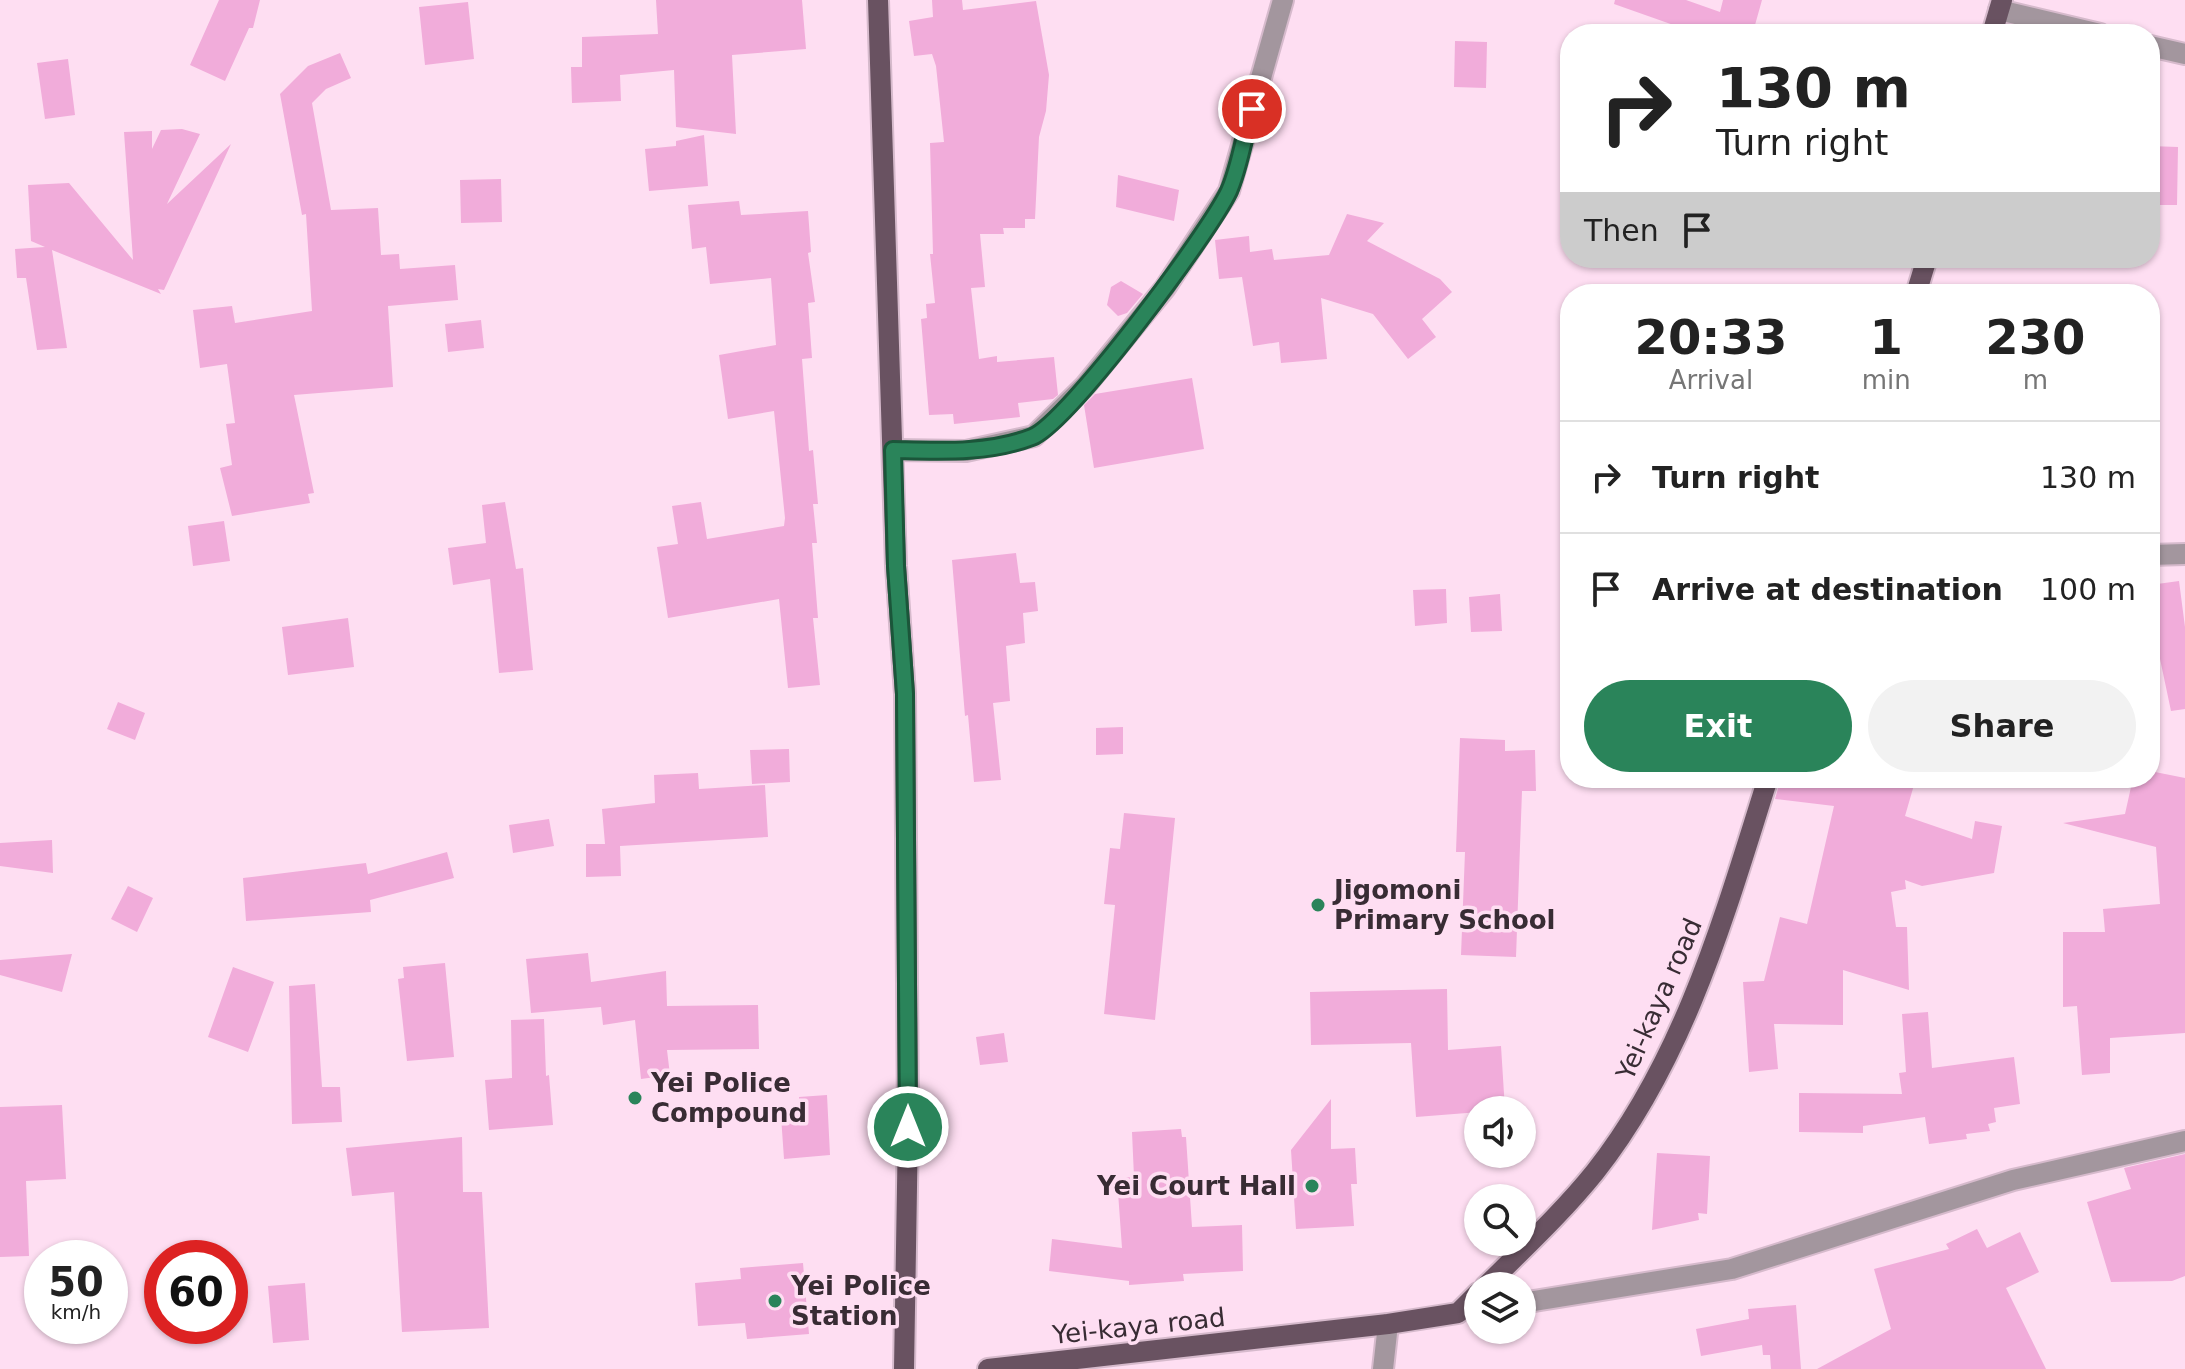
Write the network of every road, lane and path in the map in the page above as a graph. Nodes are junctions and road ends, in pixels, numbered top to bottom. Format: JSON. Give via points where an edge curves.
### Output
{"nodes":[{"id":1,"x":878,"y":0,"type":"edge"},
{"id":2,"x":1283,"y":0,"type":"edge"},
{"id":3,"x":2000,"y":5,"type":"edge"},
{"id":4,"x":2066,"y":24,"type":"edge"},
{"id":5,"x":2160,"y":48,"type":"edge"},
{"id":6,"x":2185,"y":54,"type":"edge"},
{"id":7,"x":893,"y":450,"type":"junction"},
{"id":8,"x":2185,"y":554,"type":"edge"},
{"id":9,"x":2160,"y":555,"type":"edge"},
{"id":10,"x":1765,"y":788,"type":"edge"},
{"id":11,"x":2185,"y":1141,"type":"edge"},
{"id":12,"x":1500,"y":1272,"type":"edge"},
{"id":13,"x":1536,"y":1301,"type":"edge"},
{"id":14,"x":1464,"y":1312,"type":"edge"},
{"id":15,"x":1388,"y":1324,"type":"junction"},
{"id":16,"x":904,"y":1369,"type":"edge"},
{"id":17,"x":988,"y":1369,"type":"edge"},
{"id":18,"x":1383,"y":1369,"type":"edge"}],
"edges":[{"from":1,"to":7,"type":"main road"},
{"from":2,"to":7,"type":"street","via":[[1229,191],[1165,288],[1085,386],[1034,436],[966,451]]},
{"from":3,"to":4,"type":"street"},
{"from":5,"to":6,"type":"street"},
{"from":7,"to":16,"type":"main road","via":[[905,709]]},
{"from":8,"to":9,"type":"street"},
{"from":10,"to":12,"type":"main road","name":"Yei-kaya road","via":[[1706,969],[1655,1080],[1596,1170]]},
{"from":11,"to":13,"type":"street","via":[[2013,1180],[1732,1269]]},
{"from":14,"to":15,"type":"main road","name":"Yei-kaya road"},
{"from":15,"to":17,"type":"main road","name":"Yei-kaya road"},
{"from":15,"to":18,"type":"street"}]}
